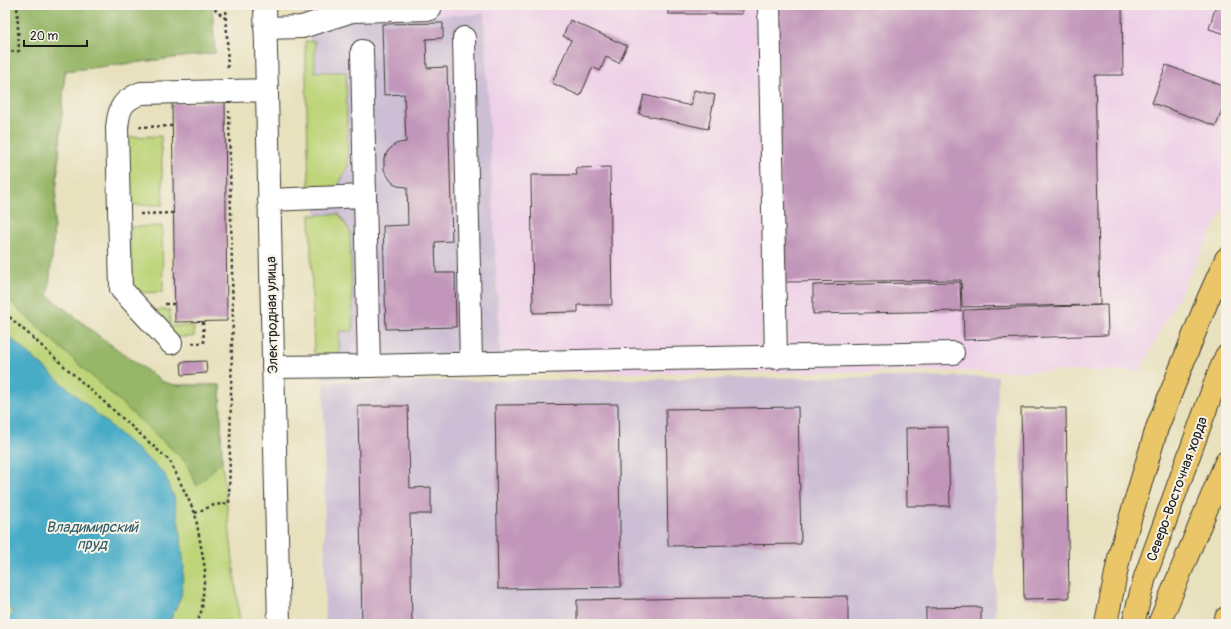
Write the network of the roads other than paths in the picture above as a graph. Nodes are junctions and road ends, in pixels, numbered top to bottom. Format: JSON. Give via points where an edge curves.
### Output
{"nodes":[{"id":1,"x":265,"y":5,"type":"edge"},
{"id":2,"x":430,"y":5,"type":"edge"},
{"id":3,"x":769,"y":5,"type":"edge"},
{"id":4,"x":265,"y":28,"type":"junction"},
{"id":5,"x":464,"y":38,"type":"dead end"},
{"id":6,"x":362,"y":51,"type":"dead end"},
{"id":7,"x":267,"y":90,"type":"junction"},
{"id":8,"x":365,"y":196,"type":"junction"},
{"id":9,"x":269,"y":200,"type":"junction"},
{"id":10,"x":1226,"y":259,"type":"edge"},
{"id":11,"x":171,"y":343,"type":"dead end"},
{"id":12,"x":953,"y":353,"type":"dead end"},
{"id":13,"x":1226,"y":356,"type":"edge"},
{"id":14,"x":776,"y":358,"type":"junction"},
{"id":15,"x":471,"y":363,"type":"junction"},
{"id":16,"x":369,"y":366,"type":"junction"},
{"id":17,"x":273,"y":368,"type":"junction"},
{"id":18,"x":1226,"y":462,"type":"edge"},
{"id":19,"x":1226,"y":618,"type":"edge"},
{"id":20,"x":279,"y":624,"type":"edge"},
{"id":21,"x":1106,"y":624,"type":"edge"},
{"id":22,"x":1132,"y":624,"type":"edge"},
{"id":23,"x":1159,"y":624,"type":"edge"},
{"id":24,"x":1224,"y":624,"type":"edge"}],
"edges":[{"from":1,"to":4,"type":"street","name":"Электродная улица"},
{"from":2,"to":4,"type":"street","via":[[430,9],[352,11],[302,28]]},
{"from":3,"to":14,"type":"street"},
{"from":4,"to":7,"type":"street","name":"Электродная улица"},
{"from":5,"to":15,"type":"street"},
{"from":6,"to":8,"type":"street"},
{"from":7,"to":9,"type":"street","name":"Электродная улица"},
{"from":7,"to":11,"type":"street","via":[[141,93],[123,104],[119,114],[117,128],[121,289]]},
{"from":8,"to":9,"type":"street"},
{"from":8,"to":16,"type":"street"},
{"from":9,"to":17,"type":"street","name":"Электродная улица"},
{"from":10,"to":21,"type":"main road","via":[[1157,428],[1120,553]]},
{"from":12,"to":14,"type":"street"},
{"from":13,"to":22,"type":"main road","name":"Северо-Восточная хорда","via":[[1145,577]]},
{"from":14,"to":15,"type":"street"},
{"from":15,"to":16,"type":"street"},
{"from":16,"to":17,"type":"street"},
{"from":17,"to":20,"type":"street","name":"Электродная улица"},
{"from":18,"to":23,"type":"main road"},
{"from":19,"to":24,"type":"main road"}]}
